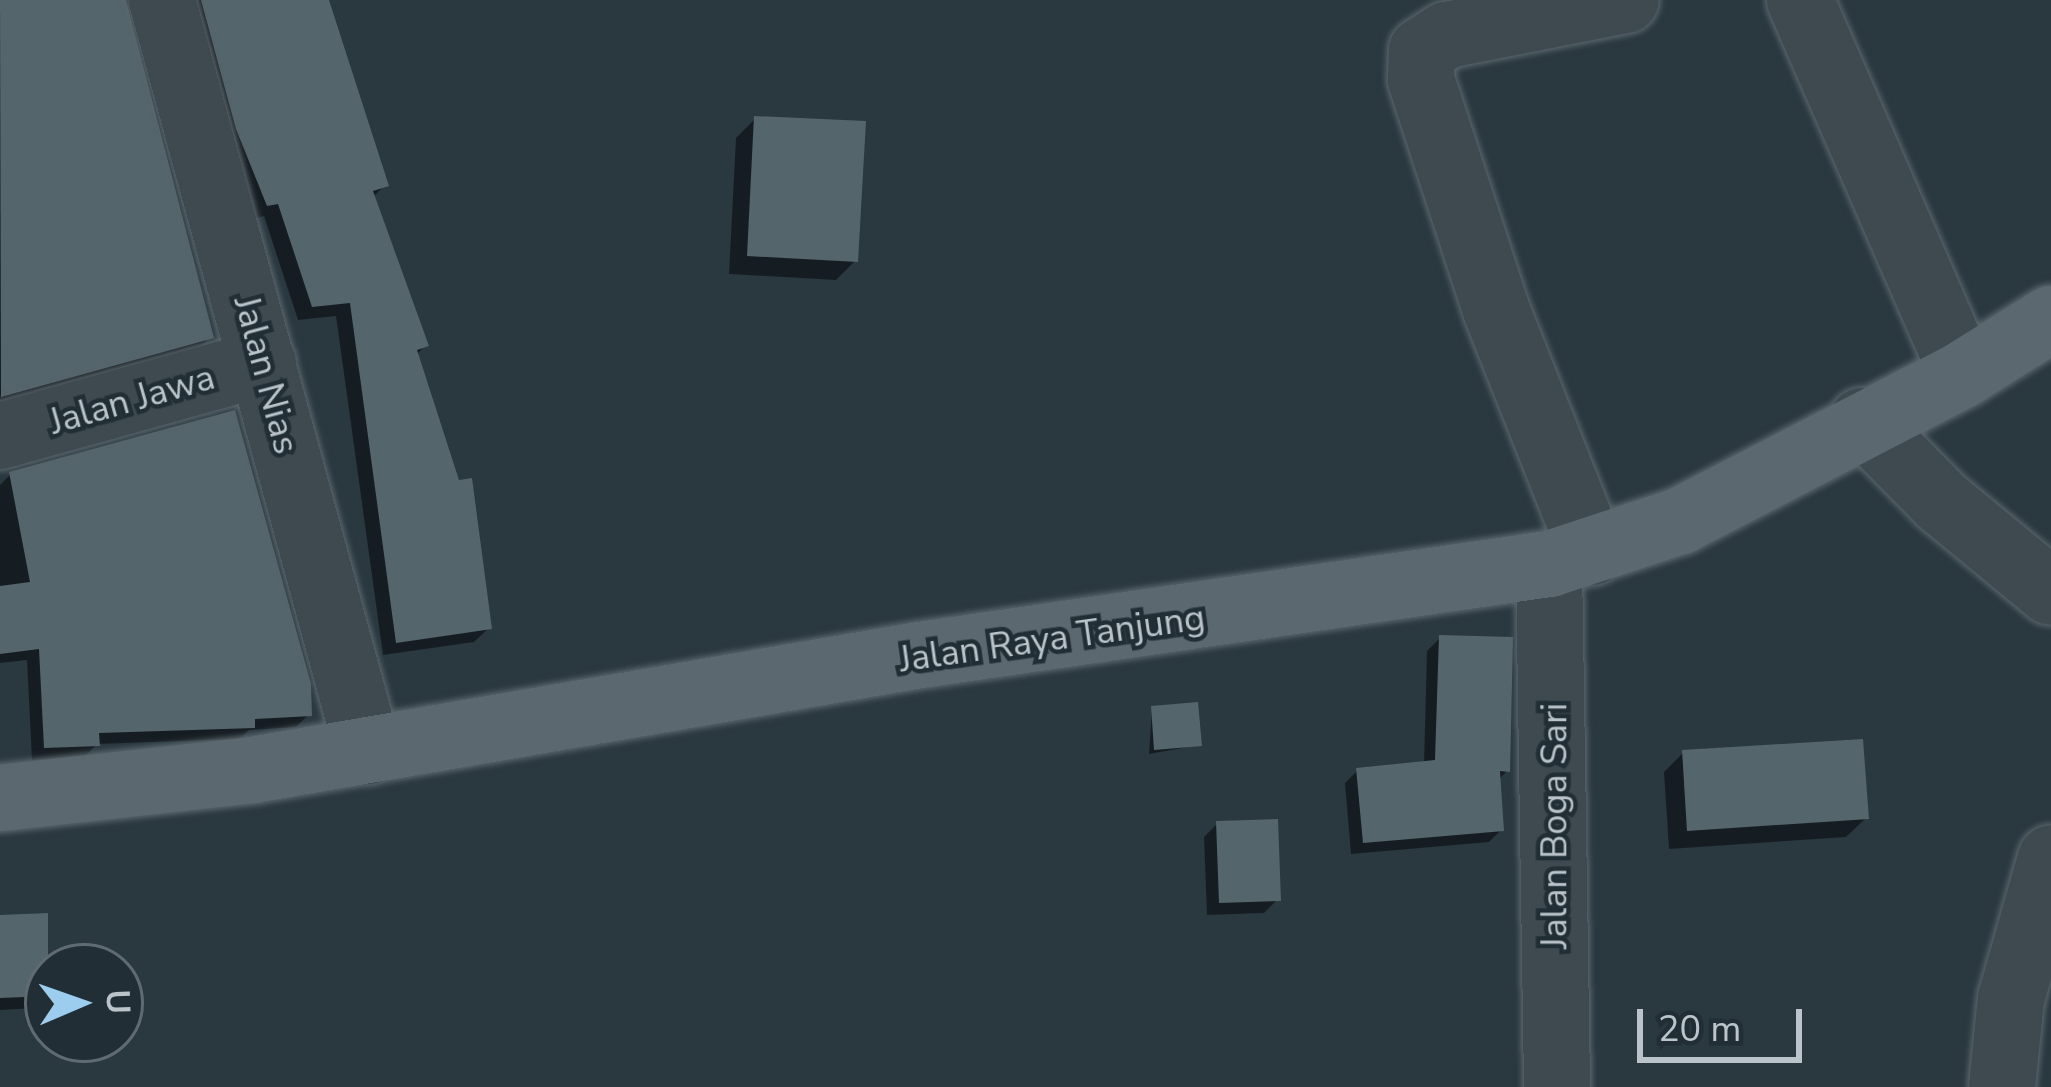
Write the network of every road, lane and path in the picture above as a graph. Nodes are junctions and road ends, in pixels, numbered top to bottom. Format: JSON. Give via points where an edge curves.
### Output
{"nodes":[{"id":1,"x":162,"y":0,"type":"edge"},
{"id":2,"x":1626,"y":0,"type":"edge"},
{"id":3,"x":1800,"y":0,"type":"edge"},
{"id":4,"x":2051,"y":319,"type":"edge"},
{"id":5,"x":263,"y":363,"type":"junction"},
{"id":6,"x":1963,"y":374,"type":"junction"},
{"id":7,"x":1862,"y":421,"type":"junction"},
{"id":8,"x":0,"y":436,"type":"edge"},
{"id":9,"x":1571,"y":558,"type":"junction"},
{"id":10,"x":2051,"y":592,"type":"edge"},
{"id":11,"x":368,"y":751,"type":"junction"},
{"id":12,"x":0,"y":798,"type":"edge"},
{"id":13,"x":2051,"y":859,"type":"edge"},
{"id":14,"x":1557,"y":1087,"type":"edge"},
{"id":15,"x":2002,"y":1087,"type":"edge"}],
"edges":[{"from":1,"to":5,"type":"street","name":"Jalan Nias"},
{"from":2,"to":9,"type":"street","via":[[1447,35],[1422,51],[1421,79]]},
{"from":3,"to":6,"type":"street"},
{"from":4,"to":6,"type":"main road","name":"Jalan Raya Tanjung"},
{"from":5,"to":8,"type":"street","name":"Jalan Jawa"},
{"from":5,"to":11,"type":"street","name":"Jalan Nias"},
{"from":6,"to":7,"type":"main road","name":"Jalan Raya Tanjung"},
{"from":7,"to":9,"type":"main road","name":"Jalan Raya Tanjung","via":[[1680,520]]},
{"from":7,"to":10,"type":"street","via":[[1942,502]]},
{"from":9,"to":11,"type":"main road","name":"Jalan Raya Tanjung","via":[[920,655]]},
{"from":9,"to":14,"type":"street","name":"Jalan Boga Sari"},
{"from":11,"to":12,"type":"main road","name":"Jalan Raya Tanjung"},
{"from":13,"to":15,"type":"street","via":[[2011,999]]}]}
